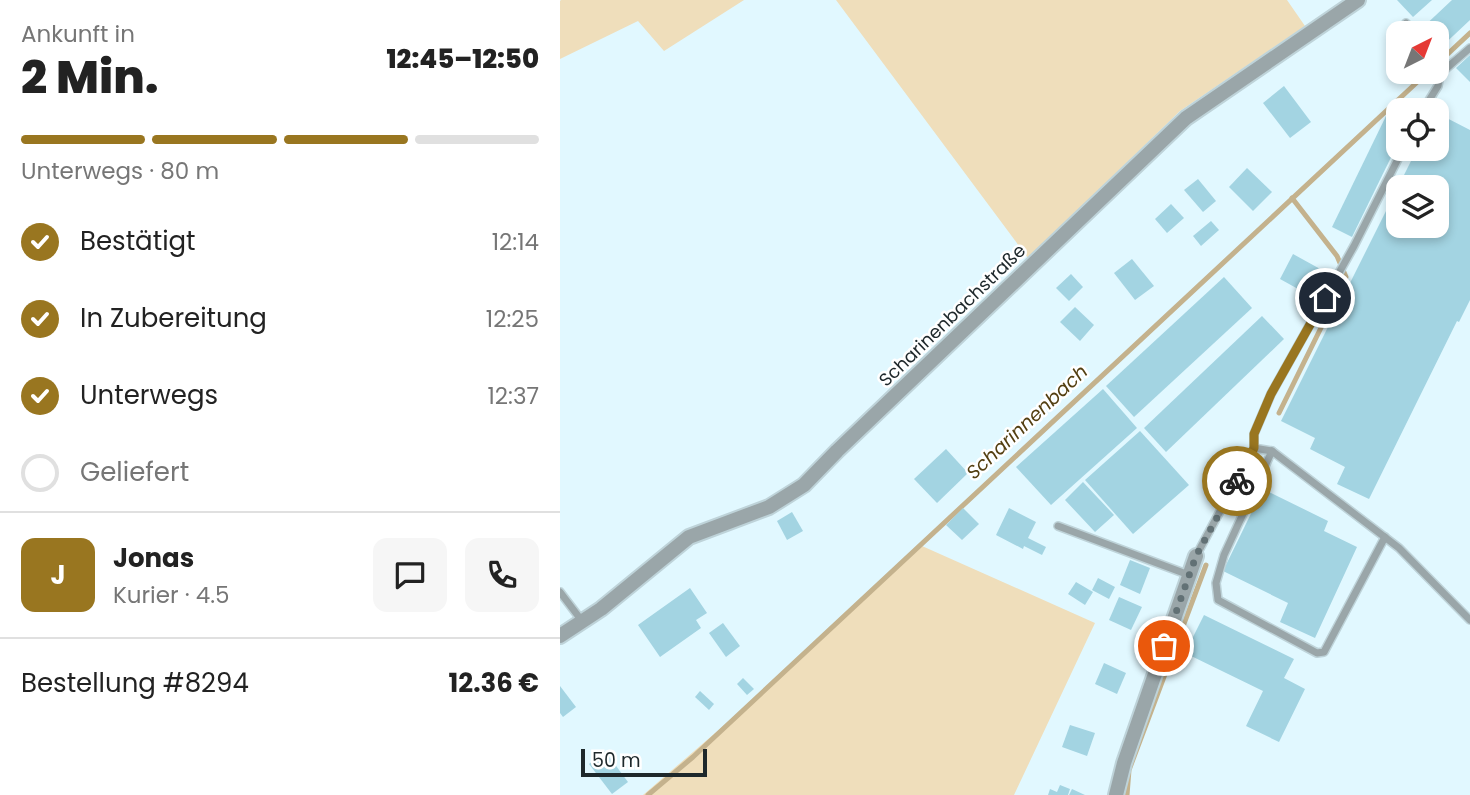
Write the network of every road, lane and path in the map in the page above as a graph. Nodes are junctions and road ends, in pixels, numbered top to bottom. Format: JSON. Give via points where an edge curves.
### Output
{"nodes":[{"id":1,"x":1358,"y":0,"type":"edge"},
{"id":2,"x":1470,"y":48,"type":"edge"},
{"id":3,"x":1449,"y":62,"type":"edge"},
{"id":4,"x":1397,"y":161,"type":"edge"},
{"id":5,"x":1254,"y":448,"type":"junction"},
{"id":6,"x":1272,"y":452,"type":"junction"},
{"id":7,"x":1058,"y":526,"type":"dead end"},
{"id":8,"x":1385,"y":537,"type":"junction"},
{"id":9,"x":1196,"y":556,"type":"joint"},
{"id":10,"x":1189,"y":575,"type":"junction"},
{"id":11,"x":560,"y":592,"type":"edge"},
{"id":12,"x":1470,"y":620,"type":"edge"},
{"id":13,"x":582,"y":622,"type":"junction"},
{"id":14,"x":560,"y":636,"type":"edge"},
{"id":15,"x":1116,"y":795,"type":"edge"}],
"edges":[{"from":1,"to":13,"type":"street","name":"Scharinenbachstraße","via":[[1186,118],[804,485],[769,507],[689,537]]},
{"from":2,"to":3,"type":"lane"},
{"from":4,"to":5,"type":"lane","via":[[1271,394],[1254,434]]},
{"from":5,"to":6,"type":"lane"},
{"from":5,"to":9,"type":"lane"},
{"from":6,"to":8,"type":"lane"},
{"from":6,"to":8,"type":"lane","via":[[1224,555],[1216,583],[1218,600],[1317,653],[1324,652]]},
{"from":7,"to":10,"type":"lane"},
{"from":8,"to":12,"type":"lane"},
{"from":9,"to":10,"type":"street"},
{"from":10,"to":15,"type":"street"},
{"from":11,"to":13,"type":"lane"},
{"from":13,"to":14,"type":"street","name":"Scharinenbachstraße"}]}
